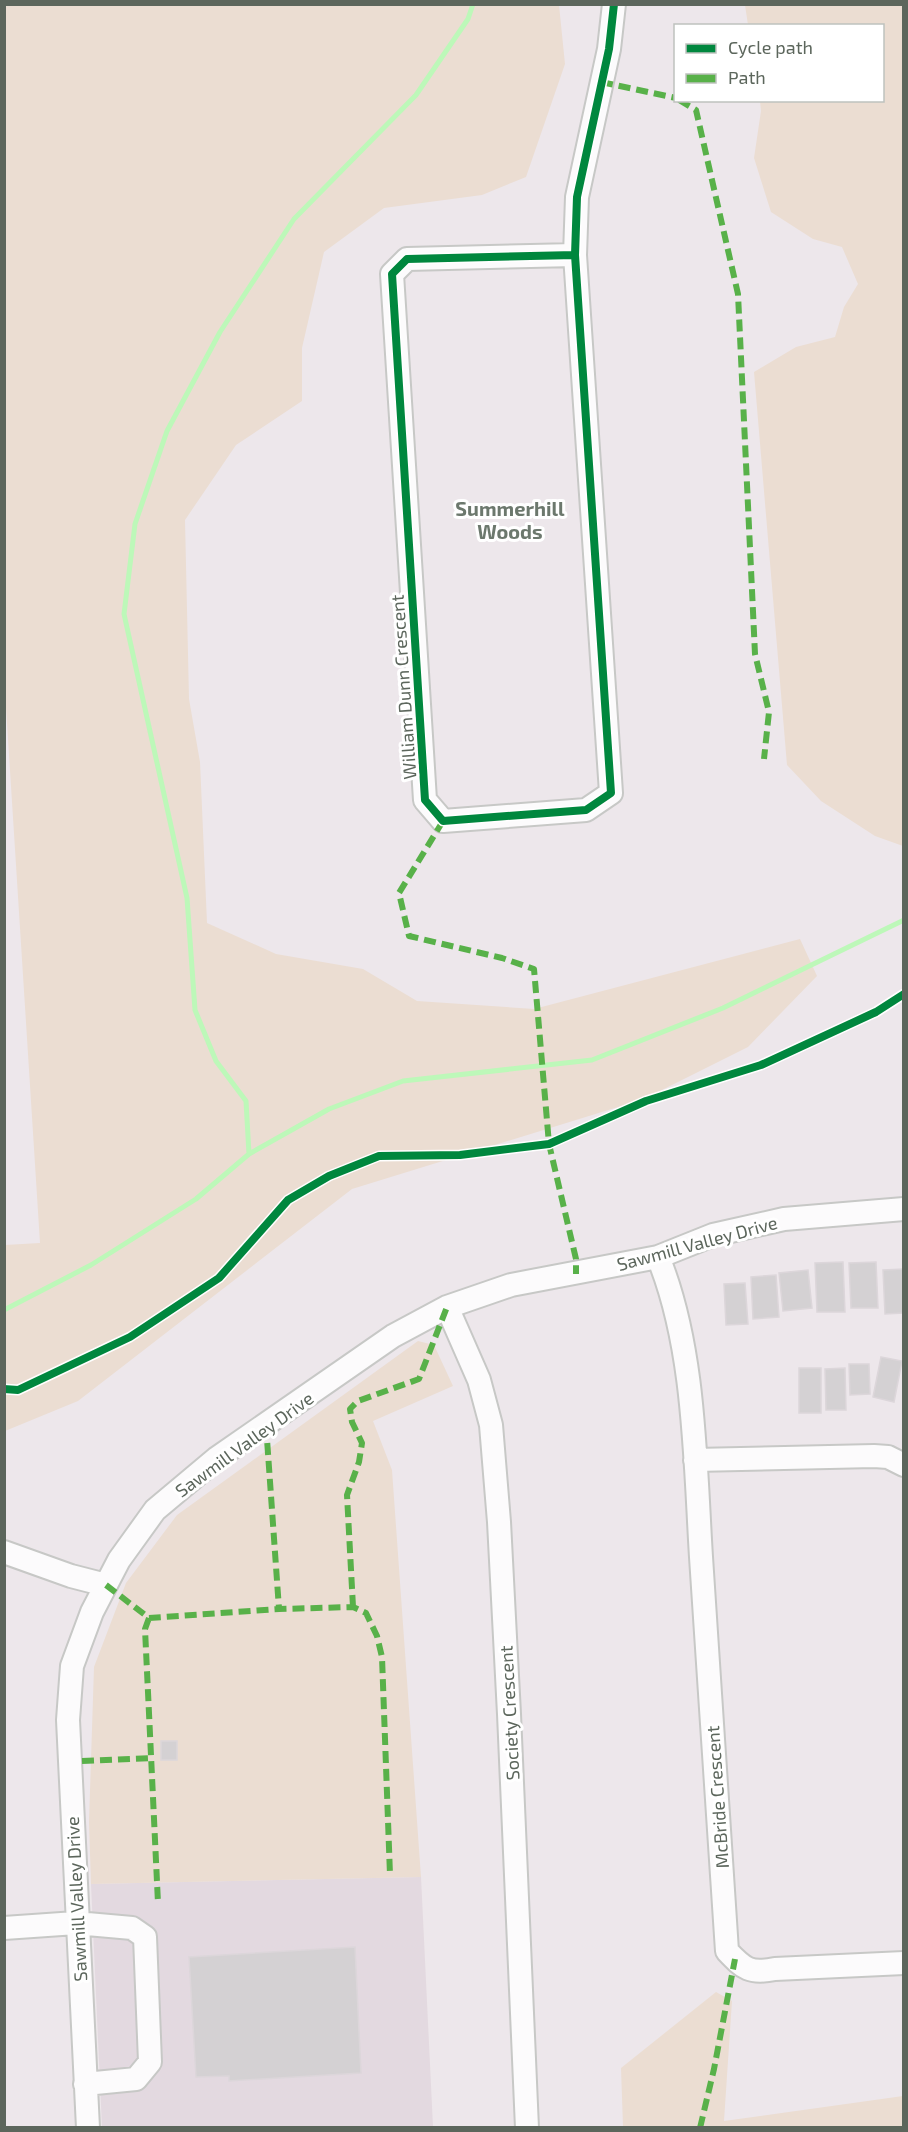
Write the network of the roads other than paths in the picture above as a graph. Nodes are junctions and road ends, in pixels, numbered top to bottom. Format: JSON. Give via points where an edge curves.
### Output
{"nodes":[{"id":1,"x":614,"y":4,"type":"edge"},
{"id":2,"x":575,"y":255,"type":"junction"},
{"id":3,"x":903,"y":1209,"type":"edge"},
{"id":4,"x":658,"y":1257,"type":"junction"},
{"id":5,"x":447,"y":1307,"type":"junction"},
{"id":6,"x":695,"y":1460,"type":"junction"},
{"id":7,"x":903,"y":1465,"type":"edge"},
{"id":8,"x":4,"y":1552,"type":"edge"},
{"id":9,"x":106,"y":1585,"type":"junction"},
{"id":10,"x":76,"y":1923,"type":"junction"},
{"id":11,"x":4,"y":1928,"type":"edge"},
{"id":12,"x":903,"y":1963,"type":"edge"},
{"id":13,"x":85,"y":2084,"type":"junction"},
{"id":14,"x":88,"y":2127,"type":"edge"},
{"id":15,"x":527,"y":2127,"type":"edge"}],
"edges":[{"from":1,"to":2,"type":"street","name":"William Dunn Crescent","via":[[609,49],[577,197]]},
{"from":2,"to":2,"type":"street","name":"William Dunn Crescent","via":[[610,793],[586,810],[443,821],[425,800],[392,274],[407,259]]},
{"from":3,"to":4,"type":"street","name":"Sawmill Valley Drive","via":[[784,1219],[713,1235]]},
{"from":4,"to":5,"type":"street","name":"Sawmill Valley Drive","via":[[511,1285]]},
{"from":4,"to":6,"type":"street","name":"McBride Crescent","via":[[679,1325]]},
{"from":5,"to":9,"type":"street","name":"Sawmill Valley Drive","via":[[393,1336],[217,1458],[155,1510]]},
{"from":5,"to":15,"type":"street","name":"Society Crescent","via":[[479,1380],[491,1425],[510,1725]]},
{"from":6,"to":7,"type":"street","via":[[874,1456],[888,1457]]},
{"from":6,"to":12,"type":"street","name":"McBride Crescent","via":[[727,1951],[743,1968],[760,1972]]},
{"from":8,"to":9,"type":"street"},
{"from":9,"to":10,"type":"street","name":"Sawmill Valley Drive","via":[[72,1666],[68,1720]]},
{"from":10,"to":11,"type":"street"},
{"from":10,"to":13,"type":"street","name":"Sawmill Valley Drive"},
{"from":10,"to":13,"type":"street","via":[[132,1928],[145,1937],[150,2062],[136,2079]]},
{"from":13,"to":14,"type":"street","name":"Sawmill Valley Drive"}]}
